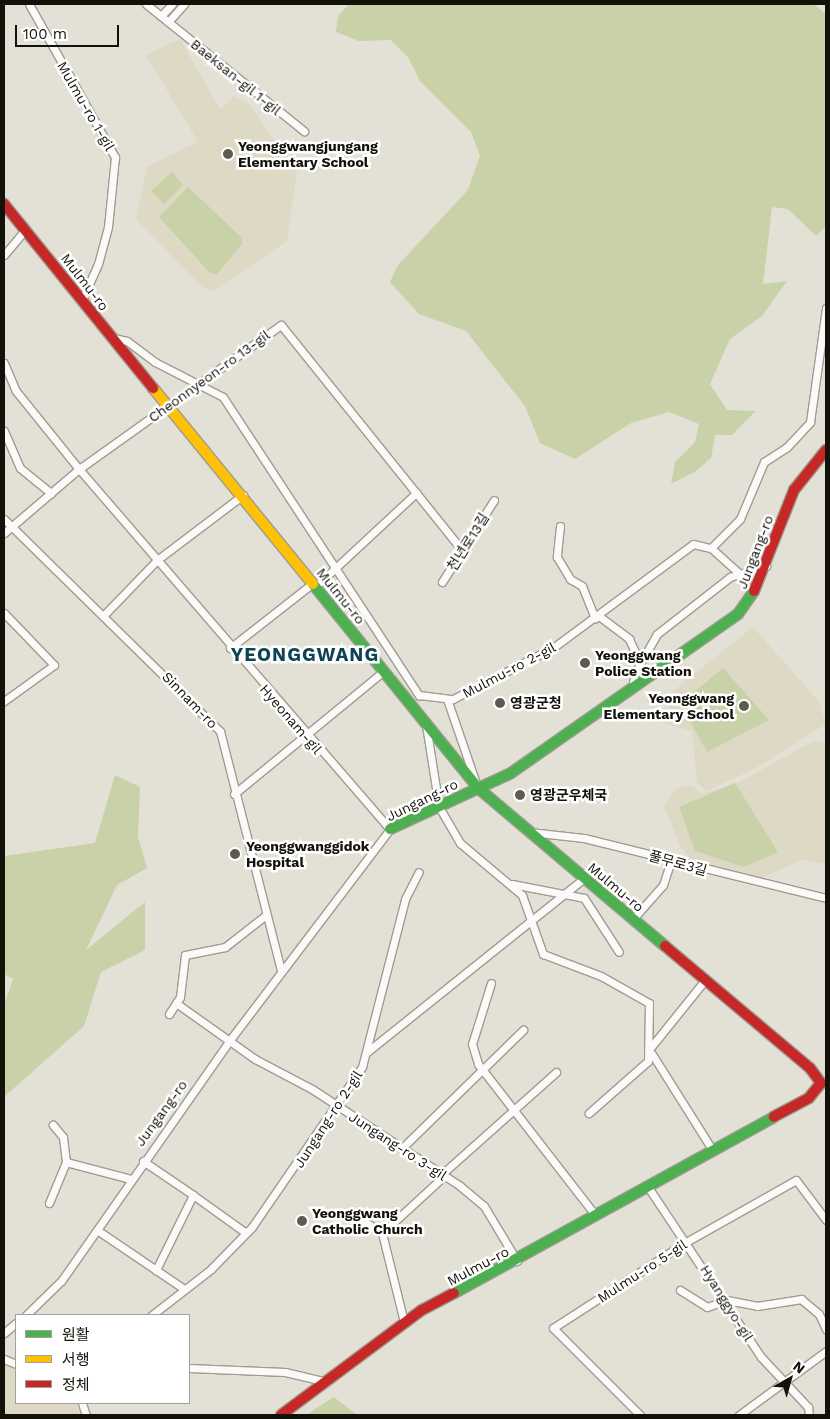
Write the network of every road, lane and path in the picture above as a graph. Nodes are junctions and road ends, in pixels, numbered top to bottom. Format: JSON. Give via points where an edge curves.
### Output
{"nodes":[{"id":1,"x":29,"y":4,"type":"edge"},
{"id":2,"x":146,"y":4,"type":"edge"},
{"id":3,"x":172,"y":4,"type":"edge"},
{"id":4,"x":184,"y":4,"type":"edge"},
{"id":5,"x":161,"y":16,"type":"junction"},
{"id":6,"x":168,"y":22,"type":"junction"},
{"id":7,"x":304,"y":131,"type":"dead end"},
{"id":8,"x":4,"y":204,"type":"edge"},
{"id":9,"x":26,"y":230,"type":"junction"},
{"id":10,"x":4,"y":254,"type":"edge"},
{"id":11,"x":82,"y":300,"type":"junction"},
{"id":12,"x":826,"y":308,"type":"edge"},
{"id":13,"x":111,"y":338,"type":"junction"},
{"id":14,"x":4,"y":363,"type":"edge"},
{"id":15,"x":200,"y":382,"type":"junction"},
{"id":16,"x":169,"y":404,"type":"junction"},
{"id":17,"x":4,"y":431,"type":"edge"},
{"id":18,"x":826,"y":450,"type":"edge"},
{"id":19,"x":79,"y":469,"type":"junction"},
{"id":20,"x":51,"y":493,"type":"junction"},
{"id":21,"x":416,"y":493,"type":"junction"},
{"id":22,"x":242,"y":495,"type":"junction"},
{"id":23,"x":494,"y":500,"type":"dead end"},
{"id":24,"x":4,"y":518,"type":"edge"},
{"id":25,"x":12,"y":526,"type":"junction"},
{"id":26,"x":560,"y":526,"type":"dead end"},
{"id":27,"x":4,"y":534,"type":"edge"},
{"id":28,"x":711,"y":548,"type":"junction"},
{"id":29,"x":463,"y":551,"type":"junction"},
{"id":30,"x":156,"y":560,"type":"junction"},
{"id":31,"x":337,"y":566,"type":"junction"},
{"id":32,"x":766,"y":566,"type":"junction"},
{"id":33,"x":740,"y":574,"type":"junction"},
{"id":34,"x":442,"y":582,"type":"dead end"},
{"id":35,"x":314,"y":584,"type":"junction"},
{"id":36,"x":4,"y":613,"type":"edge"},
{"id":37,"x":103,"y":616,"type":"junction"},
{"id":38,"x":597,"y":617,"type":"junction"},
{"id":39,"x":230,"y":648,"type":"junction"},
{"id":40,"x":640,"y":663,"type":"junction"},
{"id":41,"x":384,"y":671,"type":"junction"},
{"id":42,"x":632,"y":688,"type":"junction"},
{"id":43,"x":447,"y":699,"type":"junction"},
{"id":44,"x":4,"y":701,"type":"edge"},
{"id":45,"x":425,"y":722,"type":"junction"},
{"id":46,"x":305,"y":735,"type":"junction"},
{"id":47,"x":478,"y":788,"type":"junction"},
{"id":48,"x":234,"y":794,"type":"junction"},
{"id":49,"x":439,"y":806,"type":"junction"},
{"id":50,"x":390,"y":829,"type":"junction"},
{"id":51,"x":529,"y":832,"type":"junction"},
{"id":52,"x":670,"y":861,"type":"junction"},
{"id":53,"x":418,"y":872,"type":"dead end"},
{"id":54,"x":584,"y":878,"type":"junction"},
{"id":55,"x":512,"y":884,"type":"junction"},
{"id":56,"x":562,"y":896,"type":"junction"},
{"id":57,"x":826,"y":898,"type":"edge"},
{"id":58,"x":266,"y":915,"type":"junction"},
{"id":59,"x":633,"y":919,"type":"junction"},
{"id":60,"x":528,"y":924,"type":"junction"},
{"id":61,"x":619,"y":952,"type":"dead end"},
{"id":62,"x":281,"y":971,"type":"junction"},
{"id":63,"x":705,"y":980,"type":"junction"},
{"id":64,"x":491,"y":983,"type":"dead end"},
{"id":65,"x":176,"y":1004,"type":"junction"},
{"id":66,"x":168,"y":1014,"type":"dead end"},
{"id":67,"x":522,"y":1030,"type":"dead end"},
{"id":68,"x":230,"y":1040,"type":"junction"},
{"id":69,"x":651,"y":1050,"type":"junction"},
{"id":70,"x":366,"y":1052,"type":"junction"},
{"id":71,"x":482,"y":1069,"type":"junction"},
{"id":72,"x":556,"y":1072,"type":"dead end"},
{"id":73,"x":338,"y":1107,"type":"junction"},
{"id":74,"x":513,"y":1111,"type":"junction"},
{"id":75,"x":589,"y":1113,"type":"dead end"},
{"id":76,"x":53,"y":1125,"type":"dead end"},
{"id":77,"x":403,"y":1148,"type":"junction"},
{"id":78,"x":713,"y":1151,"type":"junction"},
{"id":79,"x":66,"y":1162,"type":"junction"},
{"id":80,"x":143,"y":1162,"type":"junction"},
{"id":81,"x":443,"y":1175,"type":"junction"},
{"id":82,"x":130,"y":1179,"type":"junction"},
{"id":83,"x":648,"y":1187,"type":"junction"},
{"id":84,"x":193,"y":1195,"type":"junction"},
{"id":85,"x":49,"y":1203,"type":"dead end"},
{"id":86,"x":353,"y":1214,"type":"dead end"},
{"id":87,"x":596,"y":1216,"type":"junction"},
{"id":88,"x":826,"y":1220,"type":"edge"},
{"id":89,"x":97,"y":1230,"type":"junction"},
{"id":90,"x":246,"y":1233,"type":"junction"},
{"id":91,"x":382,"y":1233,"type":"junction"},
{"id":92,"x":686,"y":1242,"type":"junction"},
{"id":93,"x":517,"y":1261,"type":"junction"},
{"id":94,"x":156,"y":1270,"type":"junction"},
{"id":95,"x":184,"y":1289,"type":"junction"},
{"id":96,"x":680,"y":1290,"type":"dead end"},
{"id":97,"x":727,"y":1300,"type":"junction"},
{"id":98,"x":27,"y":1314,"type":"edge"},
{"id":99,"x":153,"y":1314,"type":"edge"},
{"id":100,"x":404,"y":1322,"type":"junction"},
{"id":101,"x":15,"y":1324,"type":"edge"},
{"id":102,"x":826,"y":1329,"type":"edge"},
{"id":103,"x":4,"y":1333,"type":"edge"},
{"id":104,"x":826,"y":1351,"type":"edge"},
{"id":105,"x":190,"y":1368,"type":"edge"},
{"id":106,"x":327,"y":1382,"type":"junction"},
{"id":107,"x":783,"y":1383,"type":"junction"},
{"id":108,"x":281,"y":1415,"type":"edge"},
{"id":109,"x":640,"y":1415,"type":"edge"},
{"id":110,"x":739,"y":1415,"type":"edge"},
{"id":111,"x":809,"y":1415,"type":"edge"}],
"edges":[{"from":1,"to":11,"type":"street","name":"Mulmu-ro 1-gil","via":[[115,157],[108,227],[98,264]]},
{"from":2,"to":5,"type":"street","name":"Baeksan-gil 1-gil"},
{"from":3,"to":5,"type":"street"},
{"from":4,"to":6,"type":"street"},
{"from":5,"to":6,"type":"street","name":"Baeksan-gil 1-gil"},
{"from":6,"to":7,"type":"street","name":"Baeksan-gil 1-gil"},
{"from":8,"to":9,"type":"main road","name":"Mulmu-ro"},
{"from":9,"to":10,"type":"street"},
{"from":9,"to":11,"type":"main road","name":"Mulmu-ro"},
{"from":11,"to":13,"type":"main road","name":"Mulmu-ro"},
{"from":12,"to":28,"type":"street","via":[[810,422],[787,446],[764,462],[752,483],[747,510]]},
{"from":13,"to":15,"type":"street","name":"Mulmu-ro 2-gil","via":[[127,341],[154,362]]},
{"from":13,"to":16,"type":"main road","name":"Mulmu-ro"},
{"from":14,"to":19,"type":"street","name":"Hyeonam-gil","via":[[16,391]]},
{"from":15,"to":16,"type":"street","name":"Cheonnyeon-ro 13-gil"},
{"from":15,"to":21,"type":"street","name":"Cheonnyeon-ro 13-gil","via":[[281,325]]},
{"from":15,"to":31,"type":"street","name":"Mulmu-ro 2-gil","via":[[223,397]]},
{"from":16,"to":19,"type":"street","name":"Cheonnyeon-ro 13-gil"},
{"from":16,"to":22,"type":"main road","name":"Mulmu-ro"},
{"from":17,"to":20,"type":"street","via":[[20,468]]},
{"from":18,"to":32,"type":"main road","name":"Jungang-ro","via":[[794,490]]},
{"from":19,"to":20,"type":"street","name":"Cheonnyeon-ro 13-gil"},
{"from":19,"to":30,"type":"street","name":"Hyeonam-gil"},
{"from":20,"to":25,"type":"street","name":"Cheonnyeon-ro 13-gil"},
{"from":21,"to":29,"type":"street","name":"Cheonnyeon-ro 13-gil"},
{"from":21,"to":31,"type":"street"},
{"from":22,"to":30,"type":"street"},
{"from":22,"to":35,"type":"main road","name":"Mulmu-ro"},
{"from":23,"to":29,"type":"street","name":"천년로13길"},
{"from":24,"to":25,"type":"street","name":"Sinnam-ro"},
{"from":25,"to":27,"type":"street","name":"Cheonnyeon-ro 13-gil"},
{"from":25,"to":37,"type":"street","name":"Sinnam-ro"},
{"from":26,"to":38,"type":"street","via":[[557,557],[570,579],[582,586]]},
{"from":28,"to":33,"type":"street"},
{"from":28,"to":38,"type":"street","name":"Mulmu-ro 2-gil","via":[[693,544]]},
{"from":29,"to":34,"type":"street","name":"천년로13길"},
{"from":30,"to":37,"type":"street"},
{"from":30,"to":39,"type":"street","name":"Hyeonam-gil"},
{"from":31,"to":35,"type":"street"},
{"from":31,"to":43,"type":"street","name":"Mulmu-ro 2-gil","via":[[419,695]]},
{"from":32,"to":33,"type":"street"},
{"from":32,"to":42,"type":"main road","name":"Jungang-ro","via":[[752,600],[738,614]]},
{"from":33,"to":40,"type":"street","via":[[657,634]]},
{"from":35,"to":39,"type":"street"},
{"from":35,"to":41,"type":"main road","name":"Mulmu-ro"},
{"from":36,"to":44,"type":"street","via":[[54,665]]},
{"from":37,"to":48,"type":"street","name":"Sinnam-ro","via":[[220,731]]},
{"from":38,"to":40,"type":"street","via":[[628,639]]},
{"from":38,"to":43,"type":"street","name":"Mulmu-ro 2-gil","via":[[554,648]]},
{"from":39,"to":46,"type":"street","name":"Hyeonam-gil"},
{"from":40,"to":42,"type":"street"},
{"from":41,"to":45,"type":"main road","name":"Mulmu-ro"},
{"from":41,"to":46,"type":"street"},
{"from":42,"to":47,"type":"main road","name":"Jungang-ro","via":[[511,773]]},
{"from":43,"to":47,"type":"street"},
{"from":45,"to":47,"type":"main road","name":"Mulmu-ro"},
{"from":45,"to":49,"type":"street"},
{"from":46,"to":48,"type":"street"},
{"from":46,"to":50,"type":"street","name":"Hyeonam-gil"},
{"from":47,"to":49,"type":"main road","name":"Jungang-ro"},
{"from":47,"to":51,"type":"main road","name":"Mulmu-ro"},
{"from":48,"to":58,"type":"street","name":"Sinnam-ro"},
{"from":49,"to":50,"type":"main road","name":"Jungang-ro"},
{"from":49,"to":55,"type":"street","via":[[460,843]]},
{"from":50,"to":62,"type":"street","name":"Jungang-ro"},
{"from":51,"to":52,"type":"street","name":"풀무로3길","via":[[584,838]]},
{"from":51,"to":54,"type":"main road","name":"Mulmu-ro"},
{"from":52,"to":57,"type":"street","name":"풀무로3길"},
{"from":52,"to":59,"type":"street","via":[[664,885]]},
{"from":53,"to":70,"type":"street","name":"Jungang-ro 2-gil","via":[[405,899]]},
{"from":54,"to":56,"type":"street"},
{"from":54,"to":59,"type":"main road","name":"Mulmu-ro"},
{"from":55,"to":56,"type":"street"},
{"from":55,"to":60,"type":"street","via":[[522,895]]},
{"from":56,"to":60,"type":"street"},
{"from":56,"to":61,"type":"street","via":[[584,898]]},
{"from":58,"to":62,"type":"street","name":"Sinnam-ro"},
{"from":58,"to":65,"type":"street","via":[[225,947],[185,955]]},
{"from":59,"to":63,"type":"main road","name":"Mulmu-ro"},
{"from":60,"to":69,"type":"street","via":[[543,954],[601,976],[649,1003]]},
{"from":60,"to":70,"type":"street"},
{"from":62,"to":68,"type":"street","name":"Jungang-ro"},
{"from":63,"to":69,"type":"street"},
{"from":63,"to":78,"type":"main road","name":"Mulmu-ro","via":[[810,1068],[821,1083],[809,1098]]},
{"from":64,"to":71,"type":"street","via":[[472,1044]]},
{"from":65,"to":66,"type":"street"},
{"from":65,"to":68,"type":"street","name":"Jungang-ro 3-gil"},
{"from":67,"to":71,"type":"street"},
{"from":68,"to":73,"type":"street","name":"Jungang-ro 3-gil"},
{"from":68,"to":80,"type":"street","name":"Jungang-ro"},
{"from":69,"to":75,"type":"street"},
{"from":69,"to":78,"type":"street"},
{"from":70,"to":73,"type":"street","name":"Jungang-ro 2-gil"},
{"from":71,"to":74,"type":"street"},
{"from":71,"to":77,"type":"street"},
{"from":72,"to":74,"type":"street"},
{"from":73,"to":77,"type":"street","name":"Jungang-ro 3-gil"},
{"from":73,"to":90,"type":"street","name":"Jungang-ro 2-gil"},
{"from":74,"to":81,"type":"street"},
{"from":74,"to":87,"type":"street"},
{"from":76,"to":79,"type":"street","via":[[63,1136]]},
{"from":77,"to":81,"type":"street","name":"Jungang-ro 3-gil"},
{"from":78,"to":83,"type":"main road","name":"Mulmu-ro"},
{"from":79,"to":82,"type":"street"},
{"from":79,"to":85,"type":"street"},
{"from":80,"to":82,"type":"street","name":"Jungang-ro"},
{"from":80,"to":84,"type":"street"},
{"from":81,"to":91,"type":"street"},
{"from":81,"to":93,"type":"street","name":"Jungang-ro 3-gil","via":[[484,1206]]},
{"from":82,"to":89,"type":"street","name":"Jungang-ro"},
{"from":83,"to":87,"type":"main road","name":"Mulmu-ro"},
{"from":83,"to":92,"type":"street","name":"Hyanggyo-gil"},
{"from":84,"to":90,"type":"street"},
{"from":84,"to":94,"type":"street"},
{"from":86,"to":91,"type":"street"},
{"from":87,"to":93,"type":"main road","name":"Mulmu-ro"},
{"from":88,"to":92,"type":"street","name":"Mulmu-ro 5-gil","via":[[796,1180]]},
{"from":89,"to":94,"type":"street"},
{"from":89,"to":98,"type":"street","name":"Jungang-ro","via":[[61,1281]]},
{"from":90,"to":95,"type":"street","name":"Jungang-ro 2-gil"},
{"from":91,"to":100,"type":"street"},
{"from":92,"to":97,"type":"street","name":"Hyanggyo-gil"},
{"from":92,"to":109,"type":"street","name":"Mulmu-ro 5-gil","via":[[553,1328]]},
{"from":93,"to":100,"type":"main road","name":"Mulmu-ro"},
{"from":94,"to":95,"type":"street"},
{"from":95,"to":99,"type":"street","name":"Jungang-ro 2-gil"},
{"from":96,"to":97,"type":"street","via":[[707,1307]]},
{"from":97,"to":102,"type":"street","via":[[757,1306],[802,1299],[819,1314]]},
{"from":97,"to":107,"type":"street","name":"Hyanggyo-gil","via":[[745,1334]]},
{"from":100,"to":106,"type":"main road","name":"Mulmu-ro"},
{"from":101,"to":103,"type":"street"},
{"from":104,"to":107,"type":"street"},
{"from":105,"to":106,"type":"street","via":[[285,1372]]},
{"from":106,"to":108,"type":"main road","name":"Mulmu-ro"},
{"from":107,"to":110,"type":"street"},
{"from":107,"to":111,"type":"street","name":"Hyanggyo-gil","via":[[808,1406]]}]}
